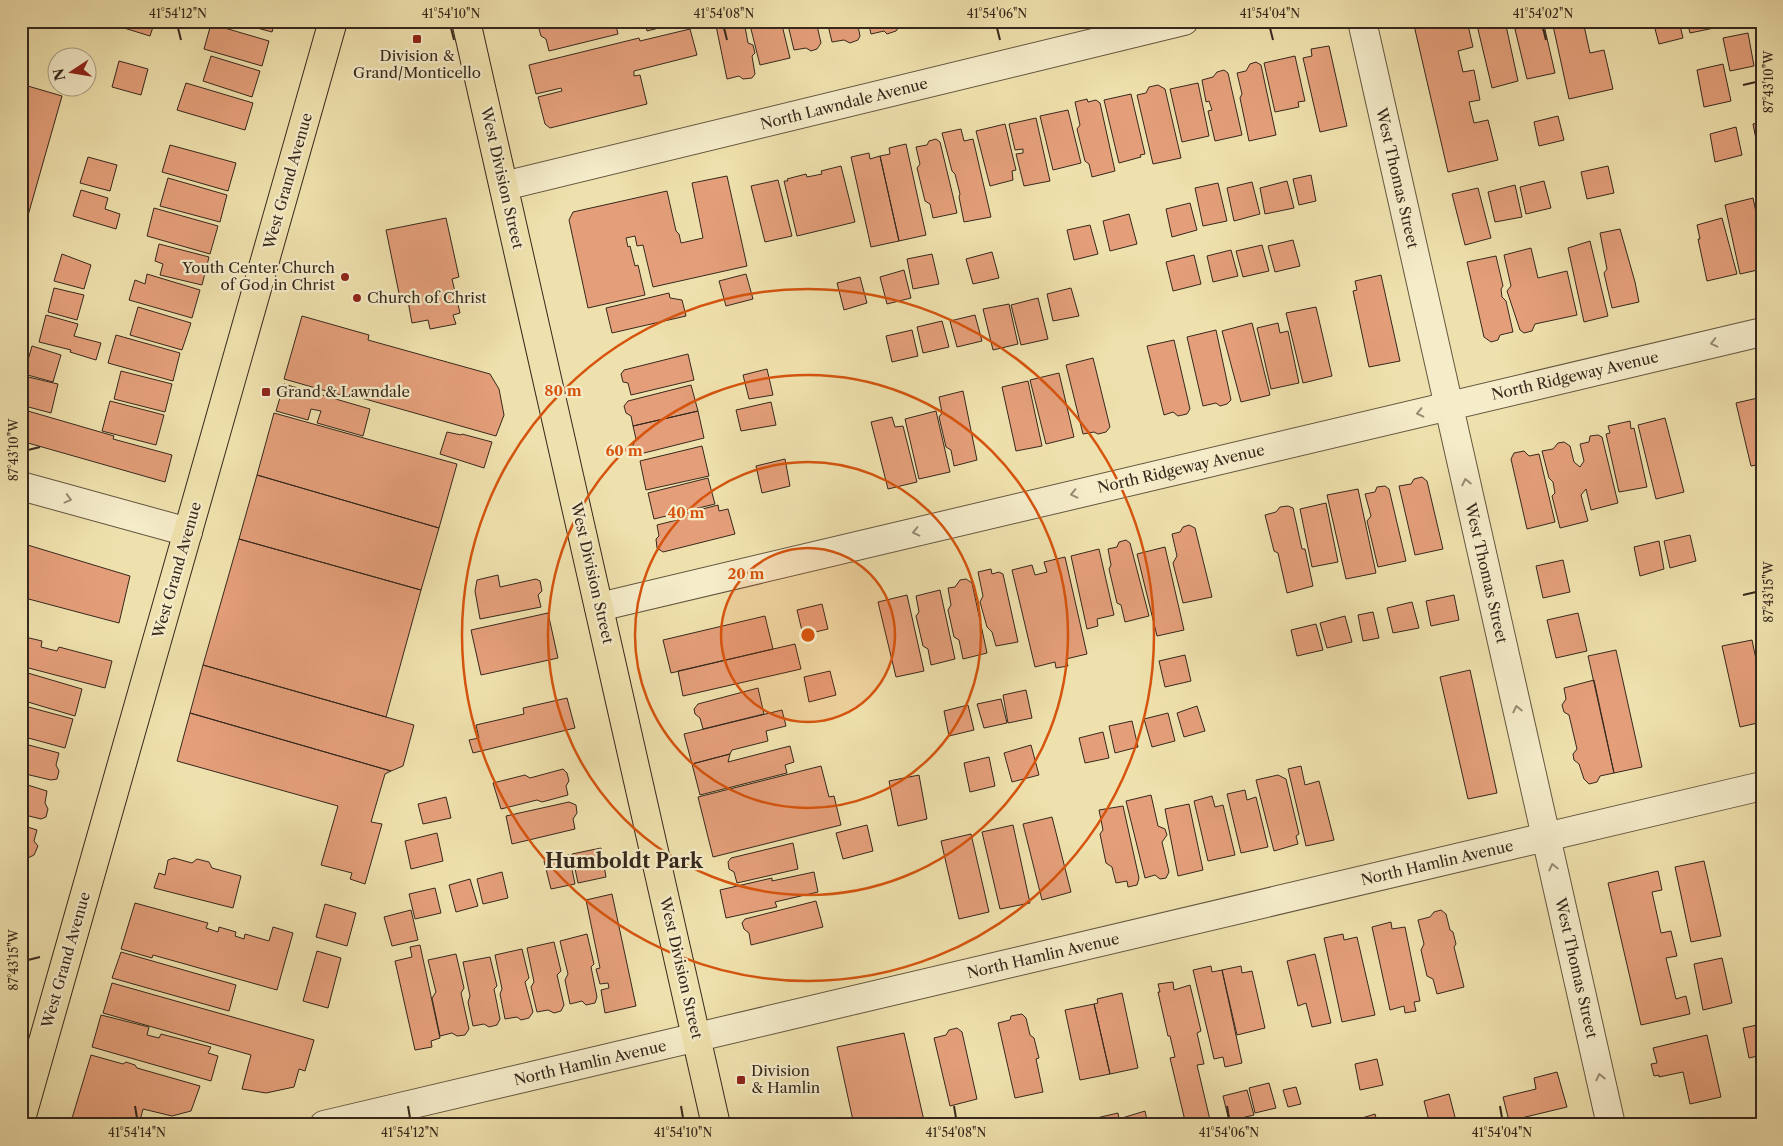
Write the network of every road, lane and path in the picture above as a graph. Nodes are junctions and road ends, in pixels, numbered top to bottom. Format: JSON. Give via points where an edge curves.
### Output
{"nodes":[{"id":1,"x":333,"y":21,"type":"edge"},
{"id":2,"x":466,"y":21,"type":"edge"},
{"id":3,"x":1184,"y":21,"type":"edge"},
{"id":4,"x":1362,"y":21,"type":"edge"},
{"id":5,"x":504,"y":186,"type":"junction"},
{"id":6,"x":1762,"y":332,"type":"edge"},
{"id":7,"x":1449,"y":406,"type":"junction"},
{"id":8,"x":21,"y":486,"type":"edge"},
{"id":9,"x":188,"y":532,"type":"junction"},
{"id":10,"x":600,"y":607,"type":"junction"},
{"id":11,"x":1762,"y":786,"type":"edge"},
{"id":12,"x":1546,"y":837,"type":"junction"},
{"id":13,"x":697,"y":1037,"type":"junction"},
{"id":14,"x":21,"y":1119,"type":"edge"},
{"id":15,"x":324,"y":1125,"type":"edge"},
{"id":16,"x":716,"y":1125,"type":"edge"},
{"id":17,"x":1611,"y":1125,"type":"edge"}],
"edges":[{"from":1,"to":9,"type":"main road","name":"West Grand Avenue"},
{"from":2,"to":5,"type":"main road","name":"West Division Street"},
{"from":3,"to":5,"type":"street","name":"North Lawndale Avenue"},
{"from":4,"to":7,"type":"street","name":"West Thomas Street"},
{"from":5,"to":10,"type":"main road","name":"West Division Street"},
{"from":6,"to":7,"type":"street","name":"North Ridgeway Avenue","one_way":true},
{"from":7,"to":10,"type":"street","name":"North Ridgeway Avenue","one_way":true},
{"from":12,"to":7,"type":"street","name":"West Thomas Street","one_way":true},
{"from":8,"to":9,"type":"street","one_way":true},
{"from":9,"to":14,"type":"main road","name":"West Grand Avenue"},
{"from":10,"to":13,"type":"main road","name":"West Division Street"},
{"from":11,"to":12,"type":"street","name":"North Hamlin Avenue"},
{"from":12,"to":13,"type":"street","name":"North Hamlin Avenue"},
{"from":17,"to":12,"type":"street","name":"West Thomas Street","one_way":true},
{"from":13,"to":15,"type":"street","name":"North Hamlin Avenue"},
{"from":13,"to":16,"type":"main road","name":"West Division Street"}]}
